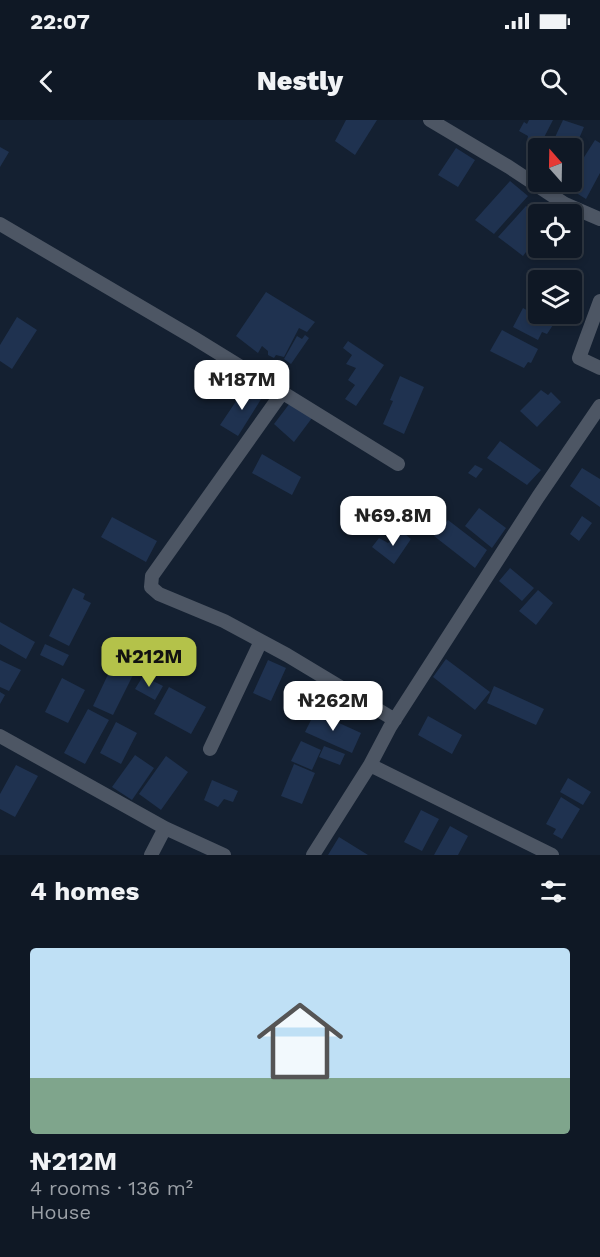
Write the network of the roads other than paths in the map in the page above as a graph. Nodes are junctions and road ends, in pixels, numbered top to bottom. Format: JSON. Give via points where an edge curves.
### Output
{"nodes":[{"id":1,"x":430,"y":120,"type":"edge"},
{"id":2,"x":600,"y":219,"type":"edge"},
{"id":3,"x":0,"y":224,"type":"edge"},
{"id":4,"x":600,"y":302,"type":"edge"},
{"id":5,"x":600,"y":368,"type":"edge"},
{"id":6,"x":282,"y":393,"type":"junction"},
{"id":7,"x":600,"y":406,"type":"edge"},
{"id":8,"x":399,"y":464,"type":"dead end"},
{"id":9,"x":261,"y":641,"type":"junction"},
{"id":10,"x":395,"y":720,"type":"junction"},
{"id":11,"x":0,"y":736,"type":"edge"},
{"id":12,"x":210,"y":749,"type":"dead end"},
{"id":13,"x":370,"y":765,"type":"junction"},
{"id":14,"x":165,"y":828,"type":"junction"},
{"id":15,"x":151,"y":855,"type":"edge"},
{"id":16,"x":224,"y":855,"type":"edge"},
{"id":17,"x":313,"y":855,"type":"edge"},
{"id":18,"x":552,"y":855,"type":"edge"}],
"edges":[{"from":1,"to":2,"type":"street","via":[[565,204]]},
{"from":3,"to":6,"type":"street"},
{"from":4,"to":5,"type":"street","via":[[579,358]]},
{"from":6,"to":8,"type":"street"},
{"from":6,"to":9,"type":"street","via":[[152,576],[151,587]]},
{"from":7,"to":10,"type":"street"},
{"from":9,"to":10,"type":"street"},
{"from":9,"to":12,"type":"street"},
{"from":10,"to":13,"type":"street"},
{"from":11,"to":14,"type":"street"},
{"from":13,"to":17,"type":"street"},
{"from":13,"to":18,"type":"street"},
{"from":14,"to":15,"type":"street"},
{"from":14,"to":16,"type":"street"}]}
